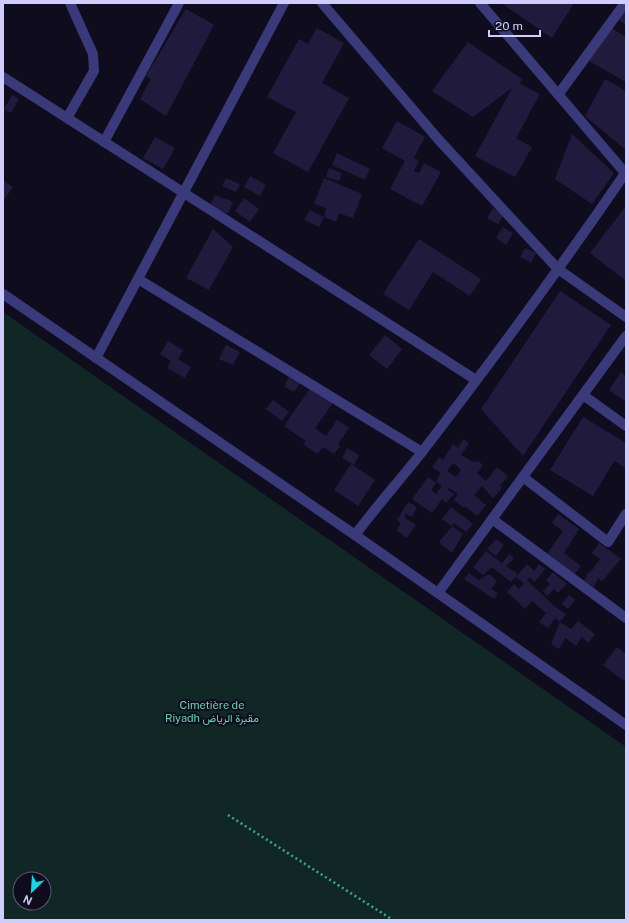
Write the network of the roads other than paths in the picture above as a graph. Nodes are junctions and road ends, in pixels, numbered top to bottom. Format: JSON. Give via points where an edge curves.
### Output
{"nodes":[{"id":1,"x":70,"y":3,"type":"edge"},
{"id":2,"x":179,"y":3,"type":"edge"},
{"id":3,"x":284,"y":3,"type":"edge"},
{"id":4,"x":322,"y":3,"type":"edge"},
{"id":5,"x":480,"y":3,"type":"edge"},
{"id":6,"x":625,"y":3,"type":"edge"},
{"id":7,"x":3,"y":77,"type":"edge"},
{"id":8,"x":558,"y":95,"type":"junction"},
{"id":9,"x":67,"y":118,"type":"junction"},
{"id":10,"x":104,"y":142,"type":"junction"},
{"id":11,"x":626,"y":174,"type":"edge"},
{"id":12,"x":184,"y":193,"type":"junction"},
{"id":13,"x":558,"y":268,"type":"junction"},
{"id":14,"x":138,"y":279,"type":"junction"},
{"id":15,"x":3,"y":294,"type":"edge"},
{"id":16,"x":626,"y":317,"type":"edge"},
{"id":17,"x":626,"y":336,"type":"edge"},
{"id":18,"x":96,"y":358,"type":"junction"},
{"id":19,"x":476,"y":380,"type":"junction"},
{"id":20,"x":583,"y":395,"type":"junction"},
{"id":21,"x":626,"y":426,"type":"edge"},
{"id":22,"x":422,"y":452,"type":"junction"},
{"id":23,"x":523,"y":477,"type":"junction"},
{"id":24,"x":626,"y":514,"type":"edge"},
{"id":25,"x":492,"y":519,"type":"junction"},
{"id":26,"x":355,"y":535,"type":"junction"},
{"id":27,"x":438,"y":593,"type":"junction"},
{"id":28,"x":626,"y":618,"type":"edge"},
{"id":29,"x":626,"y":725,"type":"edge"}],
"edges":[{"from":1,"to":9,"type":"street","via":[[93,54],[94,71]]},
{"from":2,"to":10,"type":"street"},
{"from":3,"to":12,"type":"street"},
{"from":4,"to":13,"type":"street","via":[[444,145]]},
{"from":5,"to":8,"type":"street"},
{"from":6,"to":8,"type":"street"},
{"from":7,"to":9,"type":"street"},
{"from":8,"to":11,"type":"street"},
{"from":9,"to":10,"type":"street"},
{"from":10,"to":12,"type":"street"},
{"from":11,"to":13,"type":"street"},
{"from":12,"to":14,"type":"street"},
{"from":12,"to":19,"type":"street"},
{"from":13,"to":16,"type":"street"},
{"from":13,"to":19,"type":"street"},
{"from":14,"to":18,"type":"street"},
{"from":14,"to":22,"type":"street"},
{"from":15,"to":18,"type":"street"},
{"from":17,"to":20,"type":"street"},
{"from":18,"to":26,"type":"street"},
{"from":19,"to":22,"type":"street"},
{"from":20,"to":21,"type":"street"},
{"from":20,"to":23,"type":"street"},
{"from":22,"to":26,"type":"street"},
{"from":23,"to":24,"type":"street","via":[[608,542]]},
{"from":23,"to":25,"type":"street"},
{"from":25,"to":27,"type":"street"},
{"from":25,"to":28,"type":"street"},
{"from":26,"to":27,"type":"street"},
{"from":27,"to":29,"type":"street"}]}
